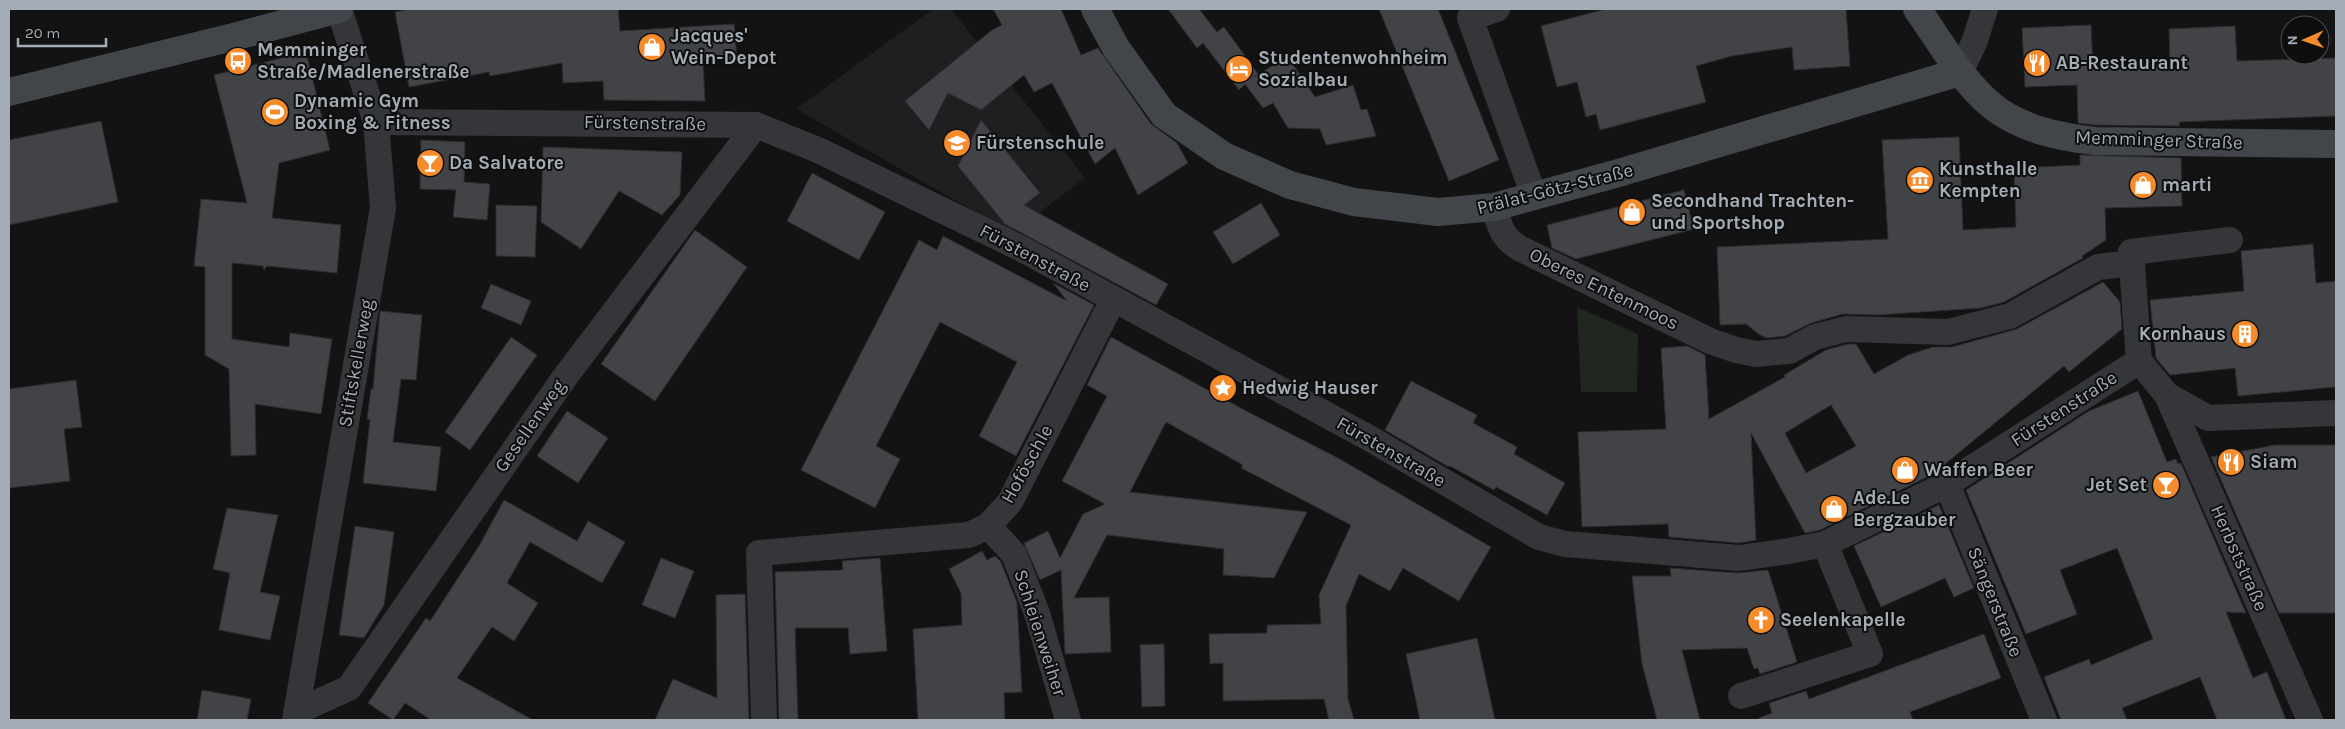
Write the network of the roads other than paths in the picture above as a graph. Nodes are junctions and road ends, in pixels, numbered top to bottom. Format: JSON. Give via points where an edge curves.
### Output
{"nodes":[{"id":1,"x":339,"y":9,"type":"edge"},
{"id":2,"x":1095,"y":9,"type":"edge"},
{"id":3,"x":1497,"y":9,"type":"edge"},
{"id":4,"x":1917,"y":9,"type":"edge"},
{"id":5,"x":1985,"y":9,"type":"edge"},
{"id":6,"x":1960,"y":72,"type":"junction"},
{"id":7,"x":9,"y":92,"type":"edge"},
{"id":8,"x":376,"y":122,"type":"junction"},
{"id":9,"x":756,"y":125,"type":"junction"},
{"id":10,"x":2336,"y":144,"type":"edge"},
{"id":11,"x":1534,"y":196,"type":"junction"},
{"id":12,"x":1494,"y":207,"type":"junction"},
{"id":13,"x":2230,"y":240,"type":"dead end"},
{"id":14,"x":2133,"y":263,"type":"junction"},
{"id":15,"x":1113,"y":300,"type":"junction"},
{"id":16,"x":2139,"y":360,"type":"junction"},
{"id":17,"x":2168,"y":396,"type":"junction"},
{"id":18,"x":2336,"y":413,"type":"edge"},
{"id":19,"x":1947,"y":484,"type":"junction"},
{"id":20,"x":988,"y":526,"type":"junction"},
{"id":21,"x":1825,"y":544,"type":"junction"},
{"id":22,"x":1741,"y":696,"type":"dead end"},
{"id":23,"x":295,"y":716,"type":"edge"},
{"id":24,"x":764,"y":720,"type":"edge"},
{"id":25,"x":1068,"y":720,"type":"edge"},
{"id":26,"x":2044,"y":720,"type":"edge"},
{"id":27,"x":2310,"y":720,"type":"edge"}],
"edges":[{"from":1,"to":7,"type":"street"},
{"from":1,"to":8,"type":"street","name":"Stiftskellerweg"},
{"from":2,"to":12,"type":"street","name":"Prälat-Götz-Straße","via":[[1116,48],[1164,115],[1224,156],[1290,185],[1354,202],[1438,212]]},
{"from":3,"to":11,"type":"street","via":[[1470,18]]},
{"from":4,"to":6,"type":"street","name":"Memminger Straße"},
{"from":5,"to":6,"type":"street","via":[[1974,44]]},
{"from":6,"to":10,"type":"street","name":"Memminger Straße","via":[[1992,106],[2038,130],[2064,138]]},
{"from":6,"to":11,"type":"street","name":"Prälat-Götz-Straße"},
{"from":8,"to":9,"type":"street","name":"Fürstenstraße"},
{"from":8,"to":23,"type":"street","name":"Stiftskellerweg","via":[[383,208]]},
{"from":9,"to":15,"type":"street","name":"Fürstenstraße","via":[[818,150],[962,219]]},
{"from":9,"to":23,"type":"street","name":"Gesellenweg","via":[[565,377],[349,688]]},
{"from":11,"to":12,"type":"street","name":"Prälat-Götz-Straße"},
{"from":12,"to":14,"type":"street","name":"Oberes Entenmoos","via":[[1501,231],[1519,248],[1710,341],[1756,354],[1789,351],[1815,337],[1846,329],[1948,332],[2010,316],[2098,267]]},
{"from":13,"to":14,"type":"street","via":[[2131,252]]},
{"from":14,"to":16,"type":"street"},
{"from":15,"to":20,"type":"street","name":"Hoföschle","via":[[1010,502]]},
{"from":15,"to":21,"type":"street","name":"Fürstenstraße","via":[[1368,438],[1538,537],[1565,544],[1738,558]]},
{"from":16,"to":17,"type":"street"},
{"from":16,"to":19,"type":"street","name":"Fürstenstraße"},
{"from":17,"to":18,"type":"street","via":[[2208,418]]},
{"from":17,"to":27,"type":"street","name":"Herbststraße"},
{"from":19,"to":21,"type":"street","name":"Fürstenstraße"},
{"from":19,"to":26,"type":"street","name":"Sängerstraße"},
{"from":20,"to":24,"type":"street","name":"Hoföschle","via":[[968,535],[759,553]]},
{"from":20,"to":25,"type":"street","name":"Schleienweiher","via":[[1014,554],[1038,616]]},
{"from":21,"to":22,"type":"street","via":[[1870,654]]}]}
